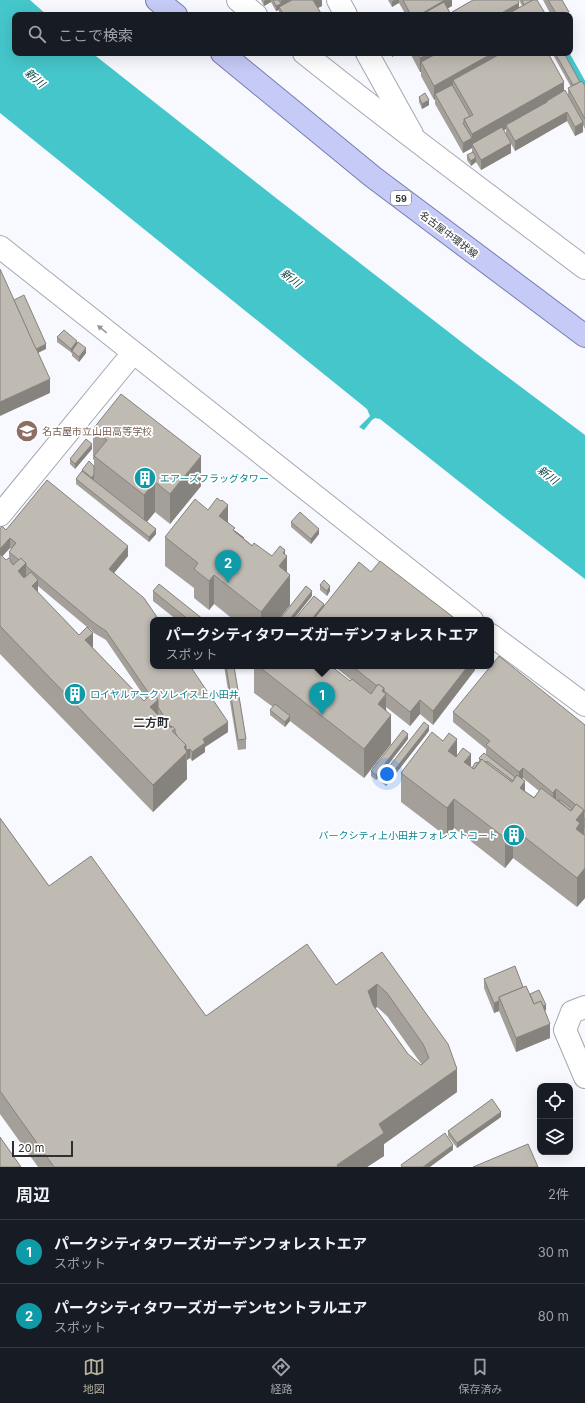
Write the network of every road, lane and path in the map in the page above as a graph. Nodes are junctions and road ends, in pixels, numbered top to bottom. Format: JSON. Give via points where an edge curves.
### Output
{"nodes":[{"id":1,"x":157,"y":0,"type":"edge"},
{"id":2,"x":238,"y":0,"type":"edge"},
{"id":3,"x":338,"y":0,"type":"edge"},
{"id":4,"x":172,"y":12,"type":"edge"},
{"id":5,"x":252,"y":12,"type":"edge"},
{"id":6,"x":344,"y":12,"type":"edge"},
{"id":7,"x":226,"y":56,"type":"edge"},
{"id":8,"x":308,"y":56,"type":"edge"},
{"id":9,"x":369,"y":56,"type":"edge"},
{"id":10,"x":413,"y":137,"type":"junction"},
{"id":11,"x":0,"y":247,"type":"edge"},
{"id":12,"x":585,"y":268,"type":"edge"},
{"id":13,"x":585,"y":336,"type":"edge"},
{"id":14,"x":133,"y":353,"type":"junction"},
{"id":15,"x":0,"y":515,"type":"edge"},
{"id":16,"x":468,"y":617,"type":"edge"},
{"id":17,"x":494,"y":637,"type":"edge"},
{"id":18,"x":585,"y":705,"type":"edge"},
{"id":19,"x":585,"y":1007,"type":"edge"},
{"id":20,"x":585,"y":1077,"type":"edge"}],
"edges":[{"from":1,"to":4,"type":"main road"},
{"from":2,"to":5,"type":"street"},
{"from":3,"to":6,"type":"street"},
{"from":7,"to":13,"type":"main road","name":"名古屋中環状線","number":"59","via":[[373,177]]},
{"from":8,"to":10,"type":"street","via":[[382,116]]},
{"from":9,"to":10,"type":"street"},
{"from":10,"to":12,"type":"street"},
{"from":14,"to":11,"type":"street","one_way":true},
{"from":14,"to":15,"type":"street"},
{"from":14,"to":16,"type":"street"},
{"from":17,"to":18,"type":"street"},
{"from":19,"to":20,"type":"street","via":[[572,1012],[565,1030]]}]}
